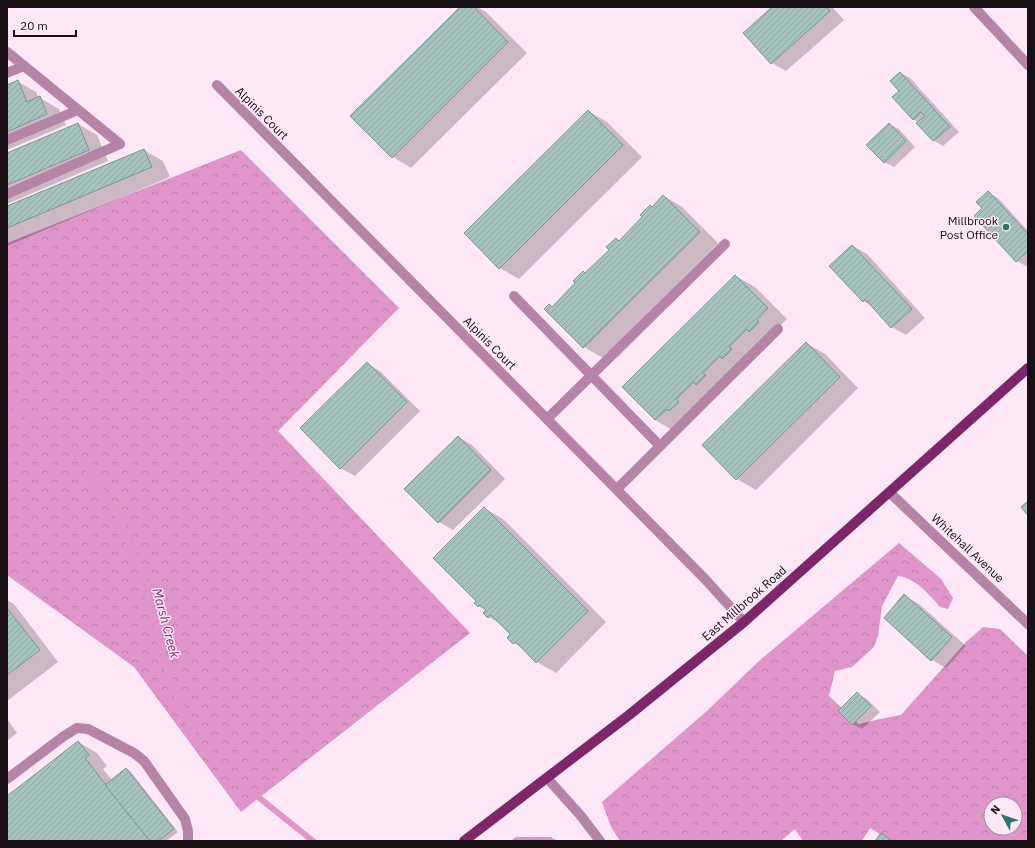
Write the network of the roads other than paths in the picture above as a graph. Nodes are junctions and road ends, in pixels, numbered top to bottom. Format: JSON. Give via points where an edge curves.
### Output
{"nodes":[{"id":1,"x":974,"y":7,"type":"edge"},
{"id":2,"x":7,"y":52,"type":"edge"},
{"id":3,"x":24,"y":66,"type":"junction"},
{"id":4,"x":1028,"y":66,"type":"edge"},
{"id":5,"x":7,"y":72,"type":"edge"},
{"id":6,"x":217,"y":85,"type":"dead end"},
{"id":7,"x":78,"y":110,"type":"junction"},
{"id":8,"x":7,"y":140,"type":"edge"},
{"id":9,"x":7,"y":194,"type":"edge"},
{"id":10,"x":725,"y":244,"type":"dead end"},
{"id":11,"x":514,"y":296,"type":"dead end"},
{"id":12,"x":778,"y":329,"type":"dead end"},
{"id":13,"x":1028,"y":368,"type":"edge"},
{"id":14,"x":592,"y":375,"type":"junction"},
{"id":15,"x":547,"y":419,"type":"junction"},
{"id":16,"x":660,"y":446,"type":"junction"},
{"id":17,"x":616,"y":489,"type":"junction"},
{"id":18,"x":890,"y":492,"type":"junction"},
{"id":19,"x":744,"y":622,"type":"junction"},
{"id":20,"x":1028,"y":624,"type":"edge"},
{"id":21,"x":547,"y":778,"type":"junction"},
{"id":22,"x":7,"y":779,"type":"edge"},
{"id":23,"x":188,"y":841,"type":"edge"},
{"id":24,"x":464,"y":841,"type":"edge"},
{"id":25,"x":600,"y":841,"type":"edge"}],
"edges":[{"from":1,"to":4,"type":"street"},
{"from":2,"to":3,"type":"street"},
{"from":3,"to":5,"type":"street"},
{"from":3,"to":7,"type":"street"},
{"from":6,"to":15,"type":"street","name":"Alpinis Court"},
{"from":7,"to":8,"type":"street"},
{"from":7,"to":9,"type":"street","via":[[120,144]]},
{"from":10,"to":14,"type":"street"},
{"from":11,"to":14,"type":"street"},
{"from":12,"to":16,"type":"street"},
{"from":13,"to":18,"type":"main road","name":"East Millbrook Road"},
{"from":14,"to":15,"type":"street"},
{"from":14,"to":16,"type":"street"},
{"from":15,"to":17,"type":"street","name":"Alpinis Court"},
{"from":16,"to":17,"type":"street"},
{"from":17,"to":19,"type":"street","name":"Alpinis Court"},
{"from":18,"to":19,"type":"main road","name":"East Millbrook Road"},
{"from":18,"to":20,"type":"street","name":"Whitehall Avenue"},
{"from":19,"to":21,"type":"main road","name":"East Millbrook Road"},
{"from":21,"to":24,"type":"main road","name":"East Millbrook Road"},
{"from":21,"to":25,"type":"street"},
{"from":22,"to":23,"type":"street","via":[[76,728],[88,729],[134,752],[144,761],[185,819]]}]}
